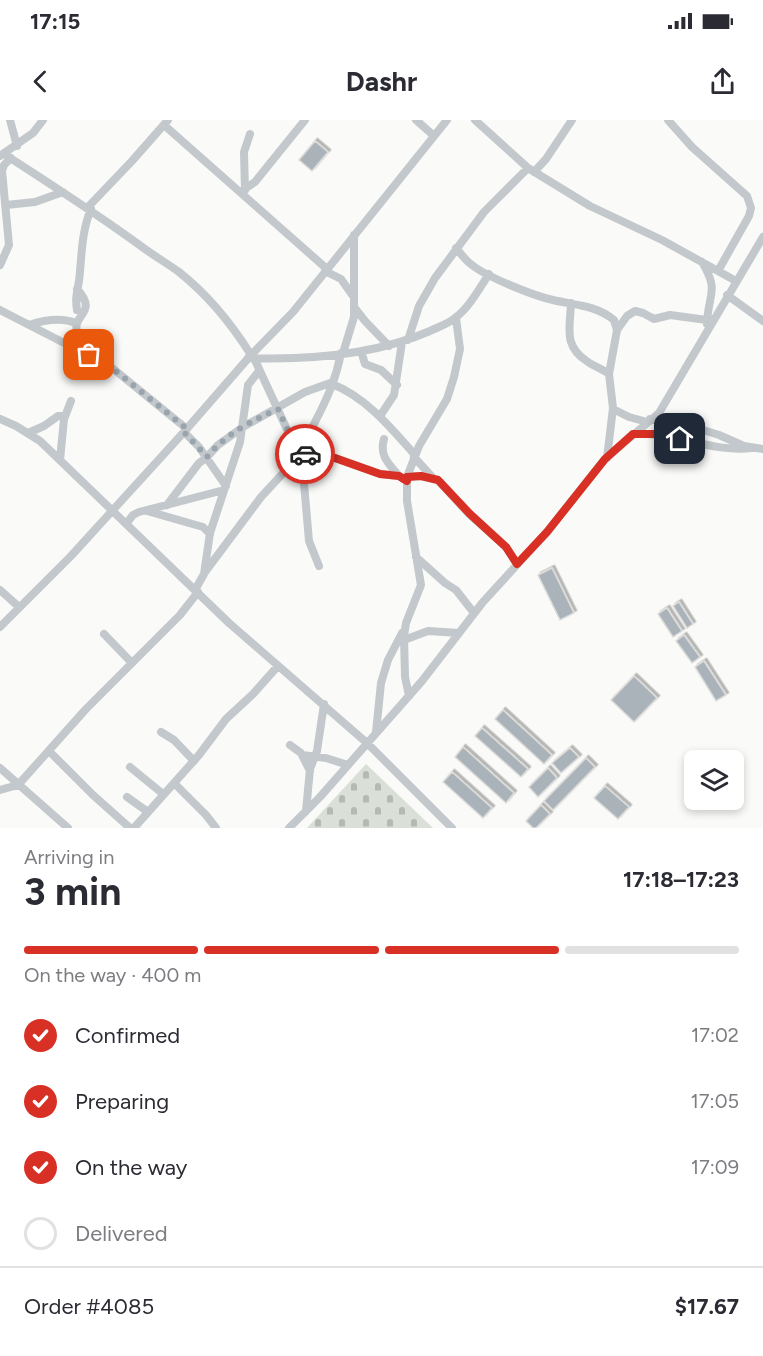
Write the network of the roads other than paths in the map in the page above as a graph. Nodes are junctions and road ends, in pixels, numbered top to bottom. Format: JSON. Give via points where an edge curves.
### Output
{"nodes":[{"id":1,"x":10,"y":120,"type":"edge"},
{"id":2,"x":43,"y":120,"type":"edge"},
{"id":3,"x":305,"y":120,"type":"edge"},
{"id":4,"x":417,"y":120,"type":"edge"},
{"id":5,"x":447,"y":120,"type":"edge"},
{"id":6,"x":475,"y":120,"type":"edge"},
{"id":7,"x":572,"y":120,"type":"edge"},
{"id":8,"x":668,"y":120,"type":"edge"},
{"id":9,"x":166,"y":123,"type":"edge"},
{"id":10,"x":250,"y":134,"type":"dead end"},
{"id":11,"x":433,"y":135,"type":"junction"},
{"id":12,"x":17,"y":146,"type":"junction"},
{"id":13,"x":5,"y":156,"type":"edge"},
{"id":14,"x":531,"y":170,"type":"junction"},
{"id":15,"x":242,"y":191,"type":"junction"},
{"id":16,"x":63,"y":192,"type":"junction"},
{"id":17,"x":4,"y":204,"type":"edge"},
{"id":18,"x":89,"y":208,"type":"junction"},
{"id":19,"x":354,"y":235,"type":"junction"},
{"id":20,"x":763,"y":237,"type":"edge"},
{"id":21,"x":456,"y":248,"type":"junction"},
{"id":22,"x":702,"y":262,"type":"junction"},
{"id":23,"x":0,"y":265,"type":"edge"},
{"id":24,"x":326,"y":270,"type":"junction"},
{"id":25,"x":719,"y":272,"type":"junction"},
{"id":26,"x":489,"y":274,"type":"junction"},
{"id":27,"x":736,"y":281,"type":"junction"},
{"id":28,"x":77,"y":289,"type":"junction"},
{"id":29,"x":712,"y":293,"type":"junction"},
{"id":30,"x":727,"y":295,"type":"junction"},
{"id":31,"x":353,"y":296,"type":"junction"},
{"id":32,"x":571,"y":303,"type":"junction"},
{"id":33,"x":354,"y":307,"type":"junction"},
{"id":34,"x":0,"y":310,"type":"edge"},
{"id":35,"x":77,"y":310,"type":"dead end"},
{"id":36,"x":456,"y":318,"type":"junction"},
{"id":37,"x":707,"y":320,"type":"junction"},
{"id":38,"x":763,"y":321,"type":"edge"},
{"id":39,"x":76,"y":323,"type":"junction"},
{"id":40,"x":29,"y":325,"type":"junction"},
{"id":41,"x":617,"y":330,"type":"junction"},
{"id":42,"x":707,"y":332,"type":"junction"},
{"id":43,"x":405,"y":341,"type":"junction"},
{"id":44,"x":389,"y":346,"type":"junction"},
{"id":45,"x":361,"y":351,"type":"junction"},
{"id":46,"x":342,"y":353,"type":"junction"},
{"id":47,"x":89,"y":355,"type":"junction"},
{"id":48,"x":251,"y":357,"type":"junction"},
{"id":49,"x":259,"y":371,"type":"junction"},
{"id":50,"x":609,"y":374,"type":"junction"},
{"id":51,"x":333,"y":383,"type":"junction"},
{"id":52,"x":397,"y":385,"type":"junction"},
{"id":53,"x":71,"y":401,"type":"dead end"},
{"id":54,"x":278,"y":409,"type":"junction"},
{"id":55,"x":613,"y":409,"type":"junction"},
{"id":56,"x":65,"y":416,"type":"junction"},
{"id":57,"x":380,"y":417,"type":"junction"},
{"id":58,"x":0,"y":420,"type":"edge"},
{"id":59,"x":648,"y":421,"type":"junction"},
{"id":60,"x":243,"y":427,"type":"junction"},
{"id":61,"x":185,"y":431,"type":"junction"},
{"id":62,"x":28,"y":433,"type":"junction"},
{"id":63,"x":633,"y":434,"type":"junction"},
{"id":64,"x":384,"y":439,"type":"dead end"},
{"id":65,"x":752,"y":448,"type":"junction"},
{"id":66,"x":763,"y":450,"type":"edge"},
{"id":67,"x":298,"y":452,"type":"junction"},
{"id":68,"x":415,"y":456,"type":"junction"},
{"id":69,"x":207,"y":457,"type":"junction"},
{"id":70,"x":607,"y":458,"type":"junction"},
{"id":71,"x":60,"y":460,"type":"junction"},
{"id":72,"x":404,"y":478,"type":"junction"},
{"id":73,"x":433,"y":478,"type":"junction"},
{"id":74,"x":225,"y":488,"type":"junction"},
{"id":75,"x":167,"y":505,"type":"junction"},
{"id":76,"x":112,"y":511,"type":"junction"},
{"id":77,"x":146,"y":511,"type":"junction"},
{"id":78,"x":126,"y":525,"type":"junction"},
{"id":79,"x":210,"y":534,"type":"junction"},
{"id":80,"x":416,"y":557,"type":"junction"},
{"id":81,"x":517,"y":564,"type":"junction"},
{"id":82,"x":319,"y":566,"type":"dead end"},
{"id":83,"x":205,"y":573,"type":"junction"},
{"id":84,"x":0,"y":590,"type":"edge"},
{"id":85,"x":197,"y":591,"type":"junction"},
{"id":86,"x":19,"y":607,"type":"junction"},
{"id":87,"x":474,"y":613,"type":"junction"},
{"id":88,"x":0,"y":627,"type":"edge"},
{"id":89,"x":405,"y":627,"type":"junction"},
{"id":90,"x":459,"y":633,"type":"junction"},
{"id":91,"x":104,"y":634,"type":"dead end"},
{"id":92,"x":404,"y":640,"type":"junction"},
{"id":93,"x":132,"y":663,"type":"junction"},
{"id":94,"x":277,"y":667,"type":"junction"},
{"id":95,"x":408,"y":696,"type":"junction"},
{"id":96,"x":324,"y":704,"type":"junction"},
{"id":97,"x":161,"y":732,"type":"dead end"},
{"id":98,"x":376,"y":733,"type":"junction"},
{"id":99,"x":367,"y":743,"type":"junction"},
{"id":100,"x":290,"y":745,"type":"dead end"},
{"id":101,"x":49,"y":751,"type":"junction"},
{"id":102,"x":302,"y":755,"type":"junction"},
{"id":103,"x":315,"y":756,"type":"junction"},
{"id":104,"x":194,"y":761,"type":"junction"},
{"id":105,"x":348,"y":765,"type":"junction"},
{"id":106,"x":130,"y":767,"type":"dead end"},
{"id":107,"x":0,"y":768,"type":"edge"},
{"id":108,"x":309,"y":771,"type":"junction"},
{"id":109,"x":174,"y":783,"type":"junction"},
{"id":110,"x":18,"y":785,"type":"junction"},
{"id":111,"x":0,"y":790,"type":"edge"},
{"id":112,"x":163,"y":794,"type":"junction"},
{"id":113,"x":127,"y":797,"type":"dead end"},
{"id":114,"x":306,"y":811,"type":"junction"},
{"id":115,"x":148,"y":812,"type":"junction"},
{"id":116,"x":68,"y":828,"type":"edge"},
{"id":117,"x":132,"y":828,"type":"edge"},
{"id":118,"x":216,"y":828,"type":"edge"},
{"id":119,"x":289,"y":828,"type":"edge"},
{"id":120,"x":452,"y":828,"type":"edge"}],
"edges":[{"from":1,"to":12,"type":"street"},
{"from":2,"to":12,"type":"street"},
{"from":3,"to":15,"type":"street","via":[[255,182]]},
{"from":4,"to":11,"type":"street"},
{"from":5,"to":11,"type":"street"},
{"from":6,"to":14,"type":"street"},
{"from":7,"to":14,"type":"street","via":[[546,159]]},
{"from":8,"to":25,"type":"street","via":[[750,201],[749,216]]},
{"from":9,"to":15,"type":"street"},
{"from":9,"to":18,"type":"street"},
{"from":10,"to":15,"type":"street","via":[[244,152]]},
{"from":11,"to":19,"type":"street"},
{"from":12,"to":13,"type":"street"},
{"from":13,"to":16,"type":"street"},
{"from":13,"to":17,"type":"street"},
{"from":14,"to":21,"type":"street","via":[[484,212]]},
{"from":14,"to":22,"type":"street","via":[[591,206]]},
{"from":15,"to":24,"type":"street"},
{"from":16,"to":17,"type":"street","via":[[35,202]]},
{"from":16,"to":18,"type":"street"},
{"from":17,"to":23,"type":"street","via":[[9,245]]},
{"from":18,"to":28,"type":"street"},
{"from":18,"to":48,"type":"street","via":[[202,292],[236,330]]},
{"from":19,"to":24,"type":"street"},
{"from":19,"to":31,"type":"street"},
{"from":20,"to":27,"type":"street"},
{"from":21,"to":26,"type":"street","via":[[472,265]]},
{"from":21,"to":43,"type":"street","via":[[419,306]]},
{"from":22,"to":25,"type":"street"},
{"from":22,"to":29,"type":"street","via":[[711,277]]},
{"from":24,"to":31,"type":"street","via":[[341,279]]},
{"from":24,"to":48,"type":"street"},
{"from":25,"to":27,"type":"street"},
{"from":25,"to":29,"type":"street"},
{"from":26,"to":32,"type":"street","via":[[533,294]]},
{"from":26,"to":36,"type":"street"},
{"from":27,"to":30,"type":"street"},
{"from":28,"to":35,"type":"street"},
{"from":28,"to":39,"type":"street","via":[[86,304]]},
{"from":29,"to":37,"type":"street"},
{"from":30,"to":38,"type":"street"},
{"from":30,"to":42,"type":"street"},
{"from":31,"to":33,"type":"street"},
{"from":32,"to":41,"type":"street","via":[[609,316]]},
{"from":32,"to":50,"type":"street","via":[[571,345],[587,362]]},
{"from":33,"to":44,"type":"street"},
{"from":33,"to":46,"type":"street","via":[[352,329]]},
{"from":34,"to":40,"type":"street"},
{"from":36,"to":43,"type":"street"},
{"from":36,"to":68,"type":"street","via":[[460,349],[454,377],[447,399]]},
{"from":37,"to":41,"type":"street","via":[[670,315],[654,319],[635,311]]},
{"from":37,"to":42,"type":"street"},
{"from":39,"to":40,"type":"street","via":[[56,320]]},
{"from":39,"to":47,"type":"street","via":[[78,335],[89,346]]},
{"from":40,"to":47,"type":"street"},
{"from":41,"to":50,"type":"street"},
{"from":42,"to":59,"type":"street","via":[[664,405]]},
{"from":43,"to":44,"type":"street"},
{"from":43,"to":52,"type":"street"},
{"from":44,"to":45,"type":"street"},
{"from":45,"to":46,"type":"street"},
{"from":45,"to":52,"type":"street","via":[[365,364],[381,370]]},
{"from":46,"to":48,"type":"street"},
{"from":46,"to":51,"type":"street"},
{"from":47,"to":61,"type":"street","via":[[111,367]]},
{"from":48,"to":49,"type":"street"},
{"from":48,"to":61,"type":"street"},
{"from":49,"to":54,"type":"street"},
{"from":49,"to":60,"type":"street","via":[[248,386]]},
{"from":50,"to":55,"type":"street"},
{"from":51,"to":54,"type":"street","via":[[305,392]]},
{"from":51,"to":57,"type":"street"},
{"from":51,"to":67,"type":"street","via":[[310,437]]},
{"from":52,"to":57,"type":"street"},
{"from":53,"to":56,"type":"street"},
{"from":54,"to":60,"type":"street"},
{"from":54,"to":67,"type":"street"},
{"from":55,"to":59,"type":"street"},
{"from":55,"to":70,"type":"street"},
{"from":56,"to":62,"type":"street"},
{"from":56,"to":71,"type":"street"},
{"from":57,"to":68,"type":"street"},
{"from":58,"to":62,"type":"street"},
{"from":59,"to":63,"type":"street"},
{"from":59,"to":65,"type":"street","via":[[697,428]]},
{"from":60,"to":69,"type":"street"},
{"from":60,"to":74,"type":"street"},
{"from":61,"to":69,"type":"street"},
{"from":61,"to":76,"type":"street"},
{"from":62,"to":71,"type":"street"},
{"from":63,"to":65,"type":"street","via":[[656,434],[733,450]]},
{"from":63,"to":70,"type":"street"},
{"from":64,"to":72,"type":"street","via":[[384,458]]},
{"from":65,"to":66,"type":"street"},
{"from":67,"to":72,"type":"street"},
{"from":67,"to":82,"type":"street","via":[[309,541]]},
{"from":67,"to":83,"type":"street"},
{"from":68,"to":72,"type":"street"},
{"from":68,"to":73,"type":"street"},
{"from":69,"to":74,"type":"street"},
{"from":69,"to":75,"type":"street","via":[[190,472]]},
{"from":70,"to":81,"type":"street"},
{"from":71,"to":76,"type":"street"},
{"from":72,"to":73,"type":"street"},
{"from":72,"to":80,"type":"street"},
{"from":73,"to":81,"type":"street","via":[[506,547]]},
{"from":74,"to":75,"type":"street"},
{"from":74,"to":79,"type":"street"},
{"from":75,"to":77,"type":"street"},
{"from":76,"to":78,"type":"street"},
{"from":76,"to":86,"type":"street"},
{"from":77,"to":78,"type":"street","via":[[133,515]]},
{"from":77,"to":79,"type":"street","via":[[202,527]]},
{"from":78,"to":85,"type":"street"},
{"from":79,"to":83,"type":"street"},
{"from":80,"to":87,"type":"street","via":[[456,590]]},
{"from":80,"to":89,"type":"street","via":[[421,585]]},
{"from":81,"to":87,"type":"street"},
{"from":83,"to":85,"type":"street"},
{"from":84,"to":86,"type":"street"},
{"from":85,"to":93,"type":"street","via":[[180,615]]},
{"from":85,"to":94,"type":"street"},
{"from":86,"to":88,"type":"street"},
{"from":87,"to":90,"type":"street"},
{"from":89,"to":92,"type":"street"},
{"from":89,"to":98,"type":"street","via":[[381,683]]},
{"from":90,"to":92,"type":"street","via":[[428,631]]},
{"from":90,"to":95,"type":"street"},
{"from":91,"to":93,"type":"street"},
{"from":92,"to":95,"type":"street"},
{"from":93,"to":101,"type":"street"},
{"from":94,"to":96,"type":"street"},
{"from":94,"to":104,"type":"street","via":[[226,719]]},
{"from":95,"to":98,"type":"street"},
{"from":96,"to":99,"type":"street"},
{"from":96,"to":103,"type":"street"},
{"from":97,"to":104,"type":"street"},
{"from":98,"to":99,"type":"street"},
{"from":99,"to":105,"type":"street"},
{"from":99,"to":120,"type":"street"},
{"from":100,"to":102,"type":"street"},
{"from":101,"to":110,"type":"street"},
{"from":101,"to":117,"type":"street"},
{"from":102,"to":103,"type":"street"},
{"from":102,"to":108,"type":"street"},
{"from":103,"to":105,"type":"street"},
{"from":103,"to":108,"type":"street"},
{"from":104,"to":109,"type":"street"},
{"from":105,"to":114,"type":"street"},
{"from":106,"to":112,"type":"street"},
{"from":107,"to":110,"type":"street"},
{"from":108,"to":114,"type":"street"},
{"from":109,"to":112,"type":"street"},
{"from":109,"to":118,"type":"street"},
{"from":110,"to":111,"type":"street"},
{"from":110,"to":116,"type":"street"},
{"from":112,"to":115,"type":"street"},
{"from":113,"to":115,"type":"street"},
{"from":114,"to":119,"type":"street"},
{"from":115,"to":117,"type":"street"}]}
